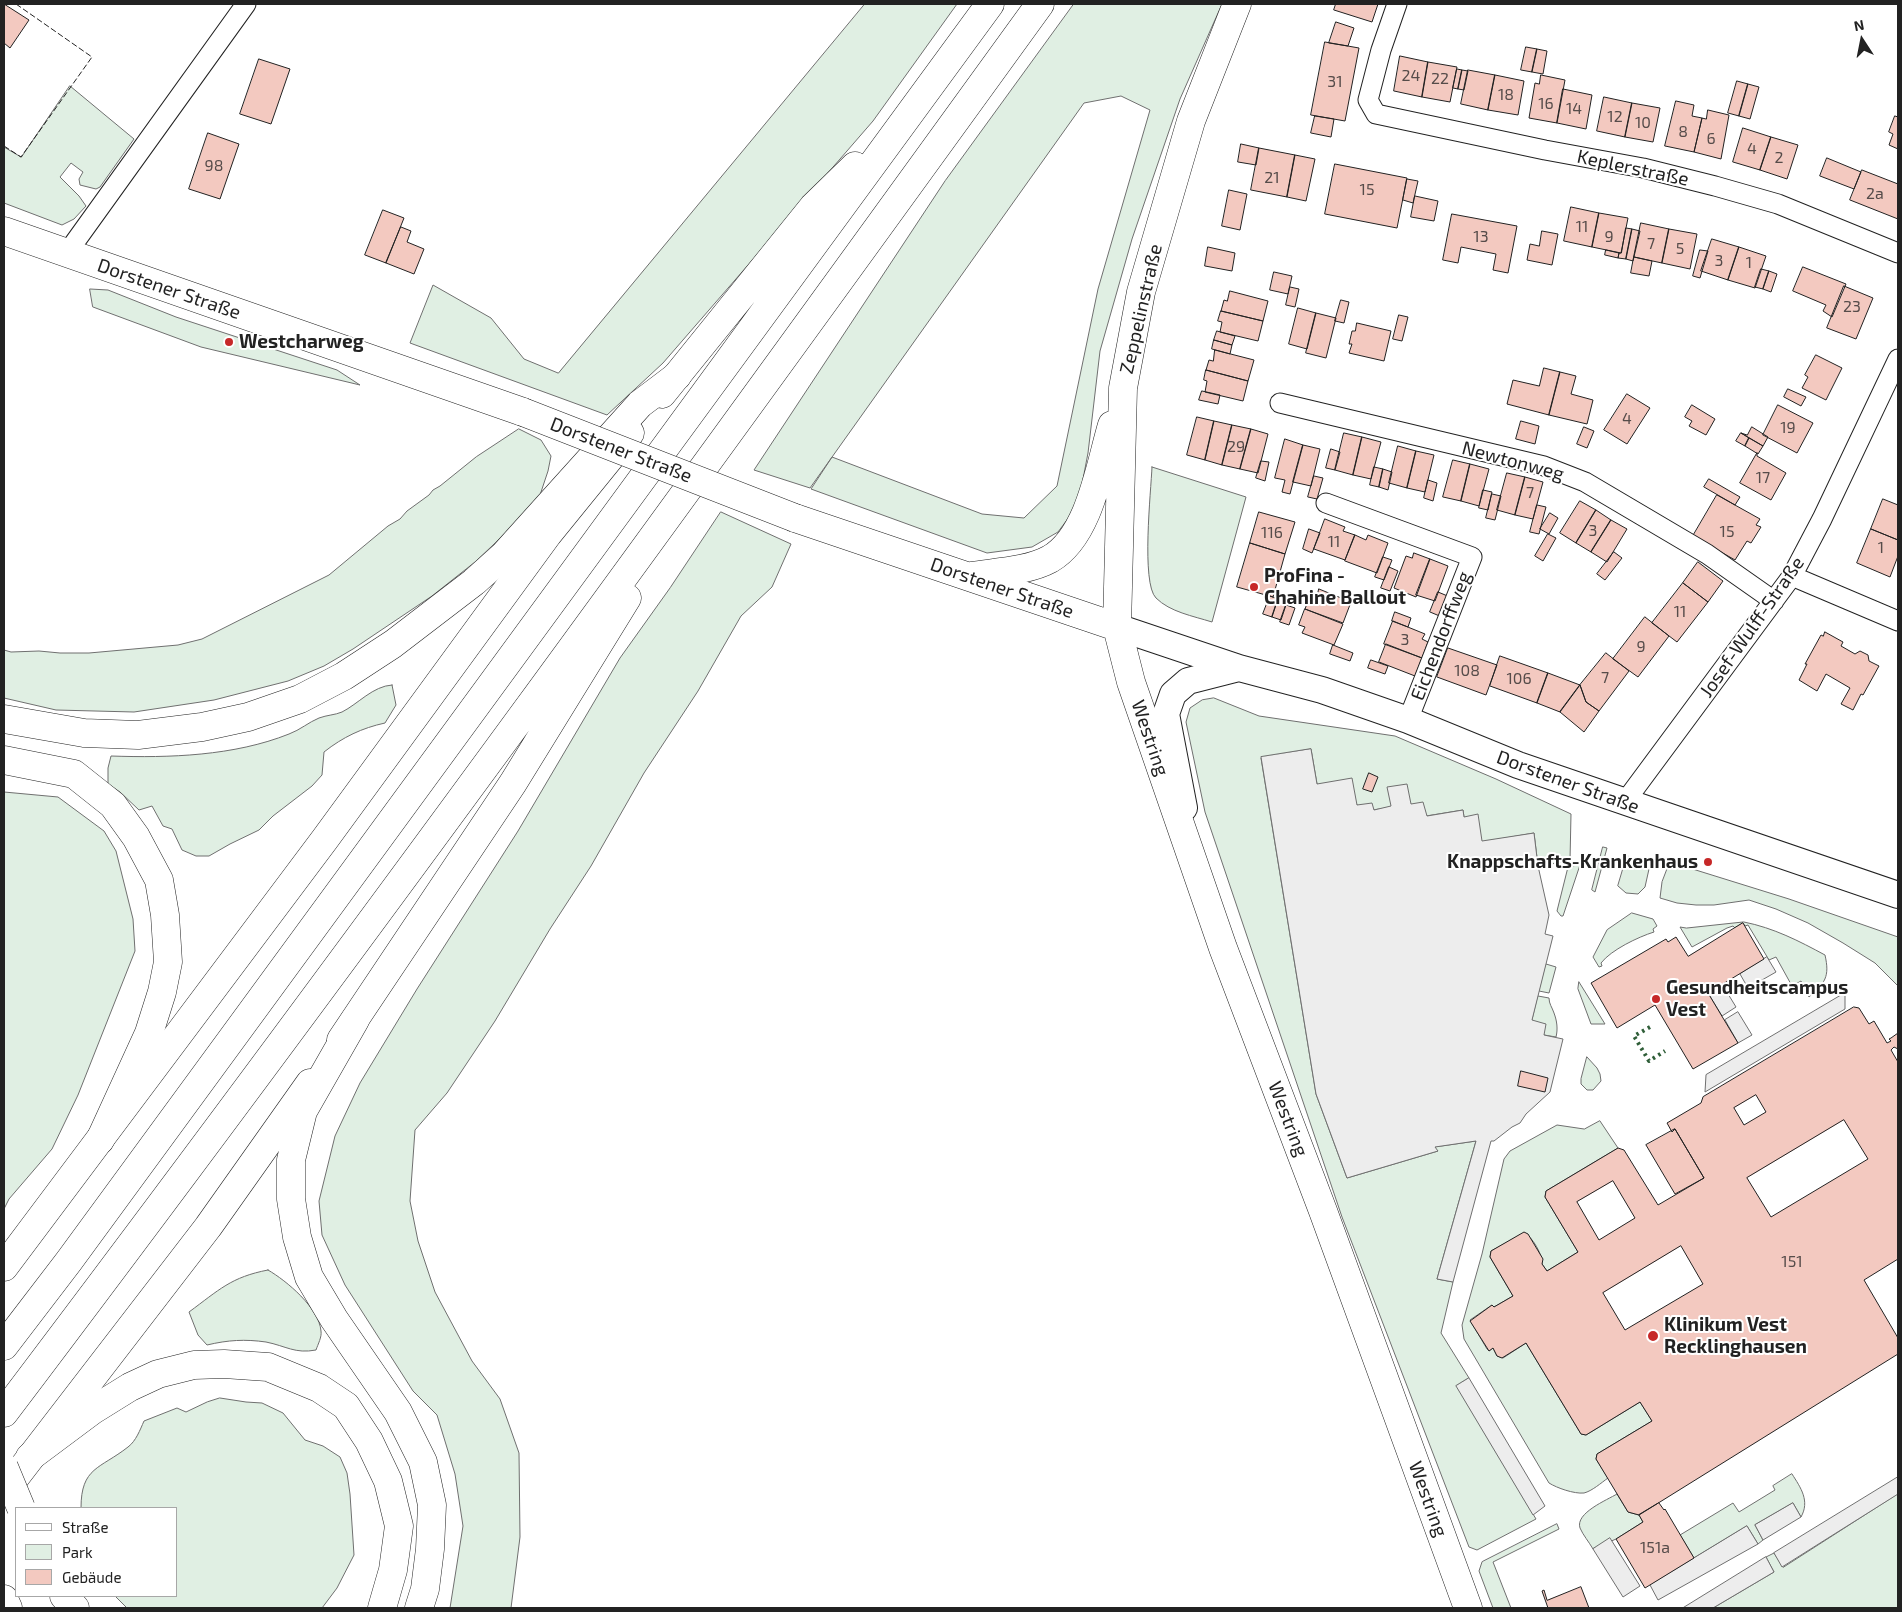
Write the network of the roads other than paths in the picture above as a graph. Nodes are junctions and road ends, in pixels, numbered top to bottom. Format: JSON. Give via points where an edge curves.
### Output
{"nodes":[{"id":1,"x":246,"y":4,"type":"edge"},
{"id":2,"x":990,"y":4,"type":"edge"},
{"id":3,"x":1040,"y":4,"type":"edge"},
{"id":4,"x":1237,"y":4,"type":"edge"},
{"id":5,"x":1397,"y":4,"type":"edge"},
{"id":6,"x":910,"y":112,"type":"junction"},
{"id":7,"x":4,"y":231,"type":"edge"},
{"id":8,"x":67,"y":253,"type":"junction"},
{"id":9,"x":1898,"y":253,"type":"edge"},
{"id":10,"x":1898,"y":359,"type":"edge"},
{"id":11,"x":677,"y":376,"type":"junction"},
{"id":12,"x":1122,"y":388,"type":"junction"},
{"id":13,"x":1280,"y":404,"type":"dead end"},
{"id":14,"x":1326,"y":503,"type":"dead end"},
{"id":15,"x":677,"y":504,"type":"junction"},
{"id":16,"x":967,"y":576,"type":"junction"},
{"id":17,"x":1792,"y":576,"type":"junction"},
{"id":18,"x":1774,"y":601,"type":"junction"},
{"id":19,"x":1898,"y":621,"type":"edge"},
{"id":20,"x":1117,"y":627,"type":"junction"},
{"id":21,"x":1239,"y":668,"type":"junction"},
{"id":22,"x":4,"y":719,"type":"edge"},
{"id":23,"x":1408,"y":720,"type":"junction"},
{"id":24,"x":4,"y":760,"type":"edge"},
{"id":25,"x":1624,"y":803,"type":"junction"},
{"id":26,"x":1196,"y":872,"type":"junction"},
{"id":27,"x":1898,"y":895,"type":"edge"},
{"id":28,"x":355,"y":1020,"type":"junction"},
{"id":29,"x":100,"y":1140,"type":"junction"},
{"id":30,"x":4,"y":1267,"type":"edge"},
{"id":31,"x":4,"y":1346,"type":"edge"},
{"id":32,"x":4,"y":1413,"type":"edge"},
{"id":33,"x":30,"y":1457,"type":"junction"},
{"id":34,"x":4,"y":1467,"type":"edge"},
{"id":35,"x":4,"y":1492,"type":"edge"},
{"id":36,"x":21,"y":1507,"type":"edge"},
{"id":37,"x":65,"y":1597,"type":"edge"},
{"id":38,"x":4,"y":1599,"type":"edge"},
{"id":39,"x":8,"y":1608,"type":"edge"},
{"id":40,"x":75,"y":1608,"type":"edge"},
{"id":41,"x":382,"y":1608,"type":"edge"},
{"id":42,"x":419,"y":1608,"type":"edge"},
{"id":43,"x":1468,"y":1608,"type":"edge"}],
"edges":[{"from":1,"to":8,"type":"street"},
{"from":2,"to":6,"type":"main road"},
{"from":3,"to":15,"type":"main road"},
{"from":4,"to":12,"type":"main road","name":"Zeppelinstraße","via":[[1192,121],[1141,292]]},
{"from":5,"to":9,"type":"street","name":"Keplerstraße","via":[[1368,100],[1376,114],[1643,168],[1724,189],[1778,204]]},
{"from":6,"to":11,"type":"main road","via":[[813,207]]},
{"from":6,"to":31,"type":"main road"},
{"from":7,"to":8,"type":"main road","name":"Dorstener Straße"},
{"from":8,"to":16,"type":"main road","name":"Dorstener Straße","bridge":true,"via":[[523,412],[795,518]]},
{"from":10,"to":17,"type":"street","name":"Josef-Wulff-Straße"},
{"from":11,"to":22,"type":"main road","via":[[640,404],[503,556],[474,582],[393,644],[344,676],[300,699],[248,718],[138,735],[84,733]]},
{"from":11,"to":29,"type":"main road","via":[[548,534]]},
{"from":12,"to":16,"type":"main road","via":[[1090,502],[1076,533],[1063,549],[1050,559],[1032,566]]},
{"from":12,"to":20,"type":"main road","name":"Zeppelinstraße"},
{"from":13,"to":18,"type":"street","name":"Newtonweg","via":[[1544,466],[1585,482],[1707,554]]},
{"from":14,"to":23,"type":"street","name":"Eichendorffweg","via":[[1472,557]]},
{"from":15,"to":28,"type":"main road","via":[[620,611],[523,766]]},
{"from":15,"to":32,"type":"main road"},
{"from":16,"to":20,"type":"main road","name":"Dorstener Straße"},
{"from":17,"to":18,"type":"street","name":"Josef-Wulff-Straße"},
{"from":17,"to":19,"type":"street"},
{"from":18,"to":25,"type":"street","name":"Josef-Wulff-Straße"},
{"from":20,"to":21,"type":"main road","name":"Dorstener Straße"},
{"from":20,"to":26,"type":"main road","name":"Westring","via":[[1131,682]]},
{"from":21,"to":23,"type":"main road","name":"Dorstener Straße","via":[[1322,690]]},
{"from":21,"to":26,"type":"main road","name":"Dorstener Straße","via":[[1188,681],[1174,694],[1166,714]]},
{"from":23,"to":25,"type":"main road","name":"Dorstener Straße","via":[[1518,765]]},
{"from":24,"to":29,"type":"main road","via":[[74,774],[113,805],[136,837],[159,880],[166,915],[168,962],[162,992],[149,1033]]},
{"from":25,"to":27,"type":"main road","name":"Dorstener Straße"},
{"from":26,"to":43,"type":"main road","name":"Westring"},
{"from":28,"to":33,"type":"main road","via":[[208,1227]]},
{"from":28,"to":42,"type":"main road","via":[[303,1111],[291,1160],[291,1199],[297,1237],[309,1278],[398,1412],[423,1462],[432,1505],[425,1590]]},
{"from":29,"to":30,"type":"main road"},
{"from":33,"to":35,"type":"main road"},
{"from":33,"to":41,"type":"main road","via":[[130,1387],[158,1374],[194,1365],[268,1367],[319,1388],[346,1406],[369,1441],[388,1481],[399,1526],[393,1570]]},
{"from":34,"to":36,"type":"main road","bridge":true},
{"from":37,"to":40,"type":"main road"},
{"from":38,"to":39,"type":"main road"}]}
